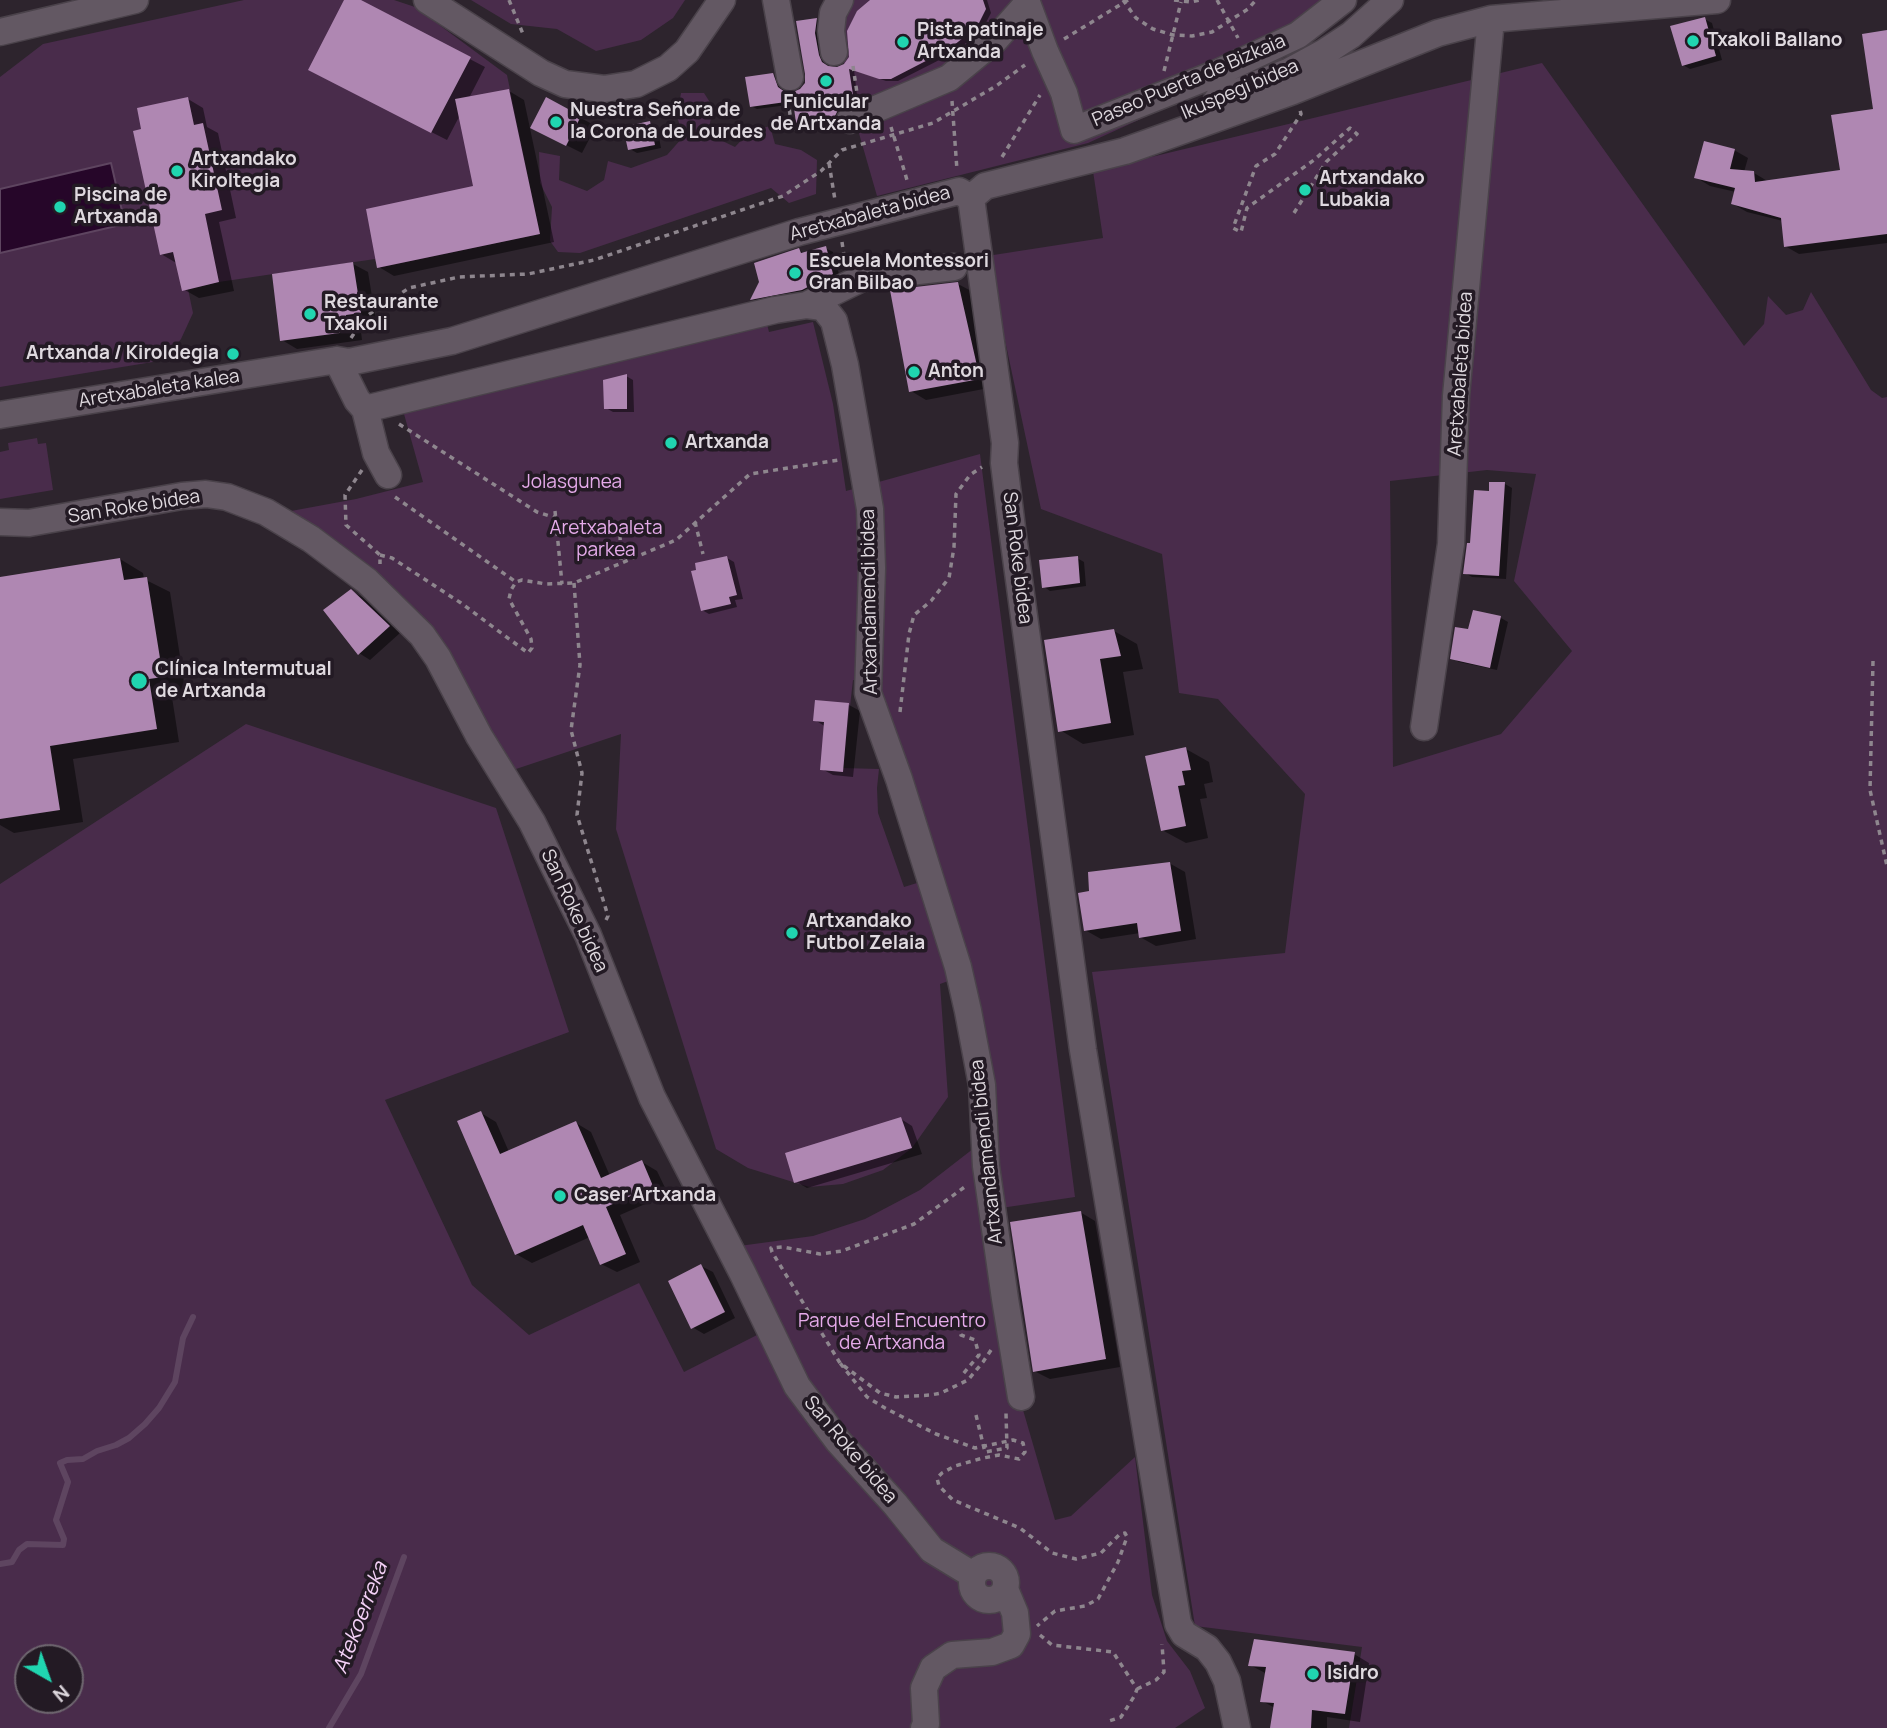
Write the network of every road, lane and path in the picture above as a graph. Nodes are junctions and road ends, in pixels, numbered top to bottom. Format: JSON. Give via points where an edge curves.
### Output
{"nodes":[{"id":1,"x":135,"y":0,"type":"edge"},
{"id":2,"x":427,"y":0,"type":"edge"},
{"id":3,"x":509,"y":0,"type":"edge"},
{"id":4,"x":722,"y":0,"type":"edge"},
{"id":5,"x":776,"y":0,"type":"edge"},
{"id":6,"x":841,"y":0,"type":"edge"},
{"id":7,"x":1174,"y":0,"type":"edge"},
{"id":8,"x":1200,"y":0,"type":"edge"},
{"id":9,"x":1217,"y":0,"type":"edge"},
{"id":10,"x":1256,"y":0,"type":"edge"},
{"id":11,"x":1343,"y":0,"type":"edge"},
{"id":12,"x":1390,"y":0,"type":"edge"},
{"id":13,"x":1717,"y":0,"type":"edge"},
{"id":14,"x":1125,"y":1,"type":"edge"},
{"id":15,"x":1026,"y":2,"type":"edge"},
{"id":16,"x":1181,"y":2,"type":"edge"},
{"id":17,"x":1491,"y":19,"type":"junction"},
{"id":18,"x":1229,"y":22,"type":"junction"},
{"id":19,"x":0,"y":32,"type":"edge"},
{"id":20,"x":523,"y":35,"type":"dead end"},
{"id":21,"x":1173,"y":35,"type":"junction"},
{"id":22,"x":835,"y":52,"type":"joint"},
{"id":23,"x":1249,"y":58,"type":"junction"},
{"id":24,"x":1049,"y":60,"type":"junction"},
{"id":25,"x":790,"y":77,"type":"joint"},
{"id":26,"x":1157,"y":98,"type":"junction"},
{"id":27,"x":953,"y":111,"type":"junction"},
{"id":28,"x":1301,"y":114,"type":"dead end"},
{"id":29,"x":849,"y":121,"type":"junction"},
{"id":30,"x":894,"y":135,"type":"junction"},
{"id":31,"x":828,"y":163,"type":"junction"},
{"id":32,"x":1081,"y":163,"type":"junction"},
{"id":33,"x":972,"y":192,"type":"junction"},
{"id":34,"x":913,"y":202,"type":"junction"},
{"id":35,"x":835,"y":204,"type":"dead end"},
{"id":36,"x":1294,"y":213,"type":"dead end"},
{"id":37,"x":842,"y":245,"type":"dead end"},
{"id":38,"x":954,"y":267,"type":"dead end"},
{"id":39,"x":847,"y":272,"type":"dead end"},
{"id":40,"x":807,"y":305,"type":"junction"},
{"id":41,"x":327,"y":362,"type":"junction"},
{"id":42,"x":366,"y":409,"type":"junction"},
{"id":43,"x":0,"y":415,"type":"edge"},
{"id":44,"x":410,"y":431,"type":"dead end"},
{"id":45,"x":861,"y":457,"type":"junction"},
{"id":46,"x":1004,"y":463,"type":"junction"},
{"id":47,"x":379,"y":475,"type":"junction"},
{"id":48,"x":355,"y":478,"type":"junction"},
{"id":49,"x":555,"y":511,"type":"dead end"},
{"id":50,"x":556,"y":518,"type":"junction"},
{"id":51,"x":0,"y":522,"type":"edge"},
{"id":52,"x":695,"y":522,"type":"junction"},
{"id":53,"x":620,"y":535,"type":"dead end"},
{"id":54,"x":372,"y":547,"type":"dead end"},
{"id":55,"x":703,"y":554,"type":"dead end"},
{"id":56,"x":380,"y":555,"type":"dead end"},
{"id":57,"x":621,"y":563,"type":"junction"},
{"id":58,"x":516,"y":582,"type":"junction"},
{"id":59,"x":574,"y":583,"type":"junction"},
{"id":60,"x":562,"y":584,"type":"junction"},
{"id":61,"x":1873,"y":661,"type":"dead end"},
{"id":62,"x":1424,"y":727,"type":"dead end"},
{"id":63,"x":885,"y":741,"type":"junction"},
{"id":64,"x":1887,"y":866,"type":"edge"},
{"id":65,"x":588,"y":935,"type":"junction"},
{"id":66,"x":986,"y":1166,"type":"junction"},
{"id":67,"x":940,"y":1316,"type":"dead end"},
{"id":68,"x":1009,"y":1324,"type":"junction"},
{"id":69,"x":840,"y":1363,"type":"junction"},
{"id":70,"x":963,"y":1374,"type":"dead end"},
{"id":71,"x":1014,"y":1405,"type":"joint"},
{"id":72,"x":976,"y":1415,"type":"dead end"},
{"id":73,"x":1178,"y":1623,"type":"junction"},
{"id":74,"x":1137,"y":1689,"type":"junction"},
{"id":75,"x":1106,"y":1722,"type":"dead end"},
{"id":76,"x":924,"y":1728,"type":"edge"},
{"id":77,"x":1237,"y":1728,"type":"edge"}],
"edges":[{"from":1,"to":19,"type":"street"},
{"from":2,"to":4,"type":"street","via":[[541,73],[565,84],[604,89],[636,84],[668,68],[687,51]]},
{"from":3,"to":20,"type":"path"},
{"from":5,"to":25,"type":"street"},
{"from":6,"to":22,"type":"street","via":[[833,13]]},
{"from":7,"to":16,"type":"path"},
{"from":8,"to":16,"type":"path"},
{"from":9,"to":18,"type":"path"},
{"from":10,"to":18,"type":"path"},
{"from":11,"to":23,"type":"street","name":"Paseo Puerta de Bizkaia","via":[[1297,35]]},
{"from":12,"to":32,"type":"street","name":"Ikuspegi bidea","via":[[1351,35],[1290,71],[1097,149]]},
{"from":13,"to":17,"type":"street","name":"Aretxabaleta bidea"},
{"from":14,"to":21,"type":"path","via":[[1136,18]]},
{"from":14,"to":24,"type":"path"},
{"from":15,"to":24,"type":"street","name":"Paseo Puerta de Bizkaia"},
{"from":15,"to":29,"type":"street","name":"Paseo Puerta de Bizkaia","via":[[995,40],[949,78]]},
{"from":16,"to":21,"type":"path"},
{"from":17,"to":32,"type":"street","name":"Aretxabaleta bidea","via":[[1438,33],[1293,91]]},
{"from":17,"to":62,"type":"street","name":"Aretxabaleta bidea","via":[[1456,396],[1451,544]]},
{"from":18,"to":21,"type":"path","via":[[1192,37]]},
{"from":18,"to":23,"type":"path"},
{"from":21,"to":26,"type":"path"},
{"from":22,"to":29,"type":"path","via":[[847,54],[853,63]]},
{"from":23,"to":26,"type":"street","name":"Paseo Puerta de Bizkaia"},
{"from":24,"to":26,"type":"street","name":"Paseo Puerta de Bizkaia","via":[[1074,130]]},
{"from":24,"to":27,"type":"path"},
{"from":24,"to":33,"type":"path","via":[[1044,88]]},
{"from":25,"to":29,"type":"path","via":[[792,129]]},
{"from":27,"to":30,"type":"path","via":[[933,123]]},
{"from":27,"to":33,"type":"path"},
{"from":28,"to":36,"type":"path","via":[[1275,154],[1256,166],[1233,228],[1241,232],[1247,208],[1350,128],[1357,134],[1326,162]]},
{"from":30,"to":31,"type":"path","via":[[842,150]]},
{"from":30,"to":34,"type":"path"},
{"from":31,"to":35,"type":"path"},
{"from":31,"to":41,"type":"path","via":[[783,196],[594,260],[528,274],[459,276],[409,288],[365,317]]},
{"from":32,"to":33,"type":"street","name":"Aretxabaleta bidea"},
{"from":33,"to":34,"type":"street","name":"Aretxabaleta bidea"},
{"from":33,"to":46,"type":"street","name":"San Roke bidea"},
{"from":34,"to":41,"type":"street","name":"Aretxabaleta bidea","via":[[799,232],[452,341],[349,362]]},
{"from":37,"to":39,"type":"path"},
{"from":38,"to":40,"type":"street","via":[[864,277]]},
{"from":40,"to":42,"type":"street"},
{"from":40,"to":45,"type":"street","name":"Artxandamendi bidea","via":[[823,307],[834,321]]},
{"from":41,"to":42,"type":"street"},
{"from":41,"to":43,"type":"street","name":"Aretxabaleta kalea"},
{"from":42,"to":47,"type":"street"},
{"from":44,"to":50,"type":"path","via":[[537,512]]},
{"from":45,"to":52,"type":"path","via":[[750,474]]},
{"from":45,"to":63,"type":"street","name":"Artxandamendi bidea","via":[[872,556],[868,693]]},
{"from":46,"to":63,"type":"path","via":[[979,469],[956,494],[949,578],[914,615],[902,709]]},
{"from":46,"to":73,"type":"street","name":"San Roke bidea","via":[[1083,1050]]},
{"from":47,"to":48,"type":"path"},
{"from":47,"to":48,"type":"path"},
{"from":47,"to":58,"type":"path"},
{"from":48,"to":54,"type":"path","via":[[345,495],[346,526]]},
{"from":49,"to":50,"type":"path"},
{"from":50,"to":60,"type":"path"},
{"from":51,"to":65,"type":"street","name":"San Roke bidea","via":[[29,523],[206,494],[246,503],[311,538],[367,581],[422,635],[532,822]]},
{"from":52,"to":55,"type":"path"},
{"from":52,"to":57,"type":"path","via":[[676,540]]},
{"from":53,"to":57,"type":"path"},
{"from":56,"to":58,"type":"path","via":[[392,558],[461,603],[528,653],[531,639],[509,599]]},
{"from":57,"to":59,"type":"path"},
{"from":58,"to":60,"type":"path"},
{"from":59,"to":60,"type":"path"},
{"from":59,"to":65,"type":"path","via":[[580,665],[571,730],[582,773],[578,815],[608,916],[604,926]]},
{"from":61,"to":64,"type":"path","via":[[1870,790]]},
{"from":63,"to":66,"type":"street","name":"Artxandamendi bidea","via":[[958,967],[982,1085]]},
{"from":65,"to":76,"type":"street","name":"San Roke bidea","via":[[652,1097],[797,1386],[932,1550],[974,1575],[982,1567],[993,1566],[1006,1577],[1017,1634],[1012,1645],[992,1653],[952,1656],[933,1668],[924,1688]]},
{"from":66,"to":68,"type":"street","name":"Artxandamendi bidea"},
{"from":66,"to":69,"type":"path","via":[[961,1192],[914,1224],[842,1251],[820,1254],[771,1248]]},
{"from":67,"to":70,"type":"path","via":[[956,1322],[961,1335],[975,1340],[979,1355]]},
{"from":68,"to":69,"type":"path","via":[[968,1380],[941,1393],[896,1397],[880,1393]]},
{"from":68,"to":71,"type":"street","name":"Artxandamendi bidea"},
{"from":69,"to":74,"type":"path","via":[[867,1396],[936,1434],[975,1448],[1013,1440],[1023,1443],[1026,1452],[1018,1459],[999,1455],[942,1473],[937,1478],[939,1486],[953,1500],[1020,1528],[1052,1553],[1076,1559],[1101,1553],[1125,1533],[1118,1562],[1098,1599],[1086,1606],[1055,1611],[1035,1629],[1052,1645],[1113,1652]]},
{"from":71,"to":72,"type":"path","bridge":true,"via":[[1007,1448],[985,1452]]},
{"from":73,"to":74,"type":"path","via":[[1165,1634],[1161,1647],[1164,1672]]},
{"from":73,"to":77,"type":"street","via":[[1184,1634],[1207,1648],[1218,1662]]},
{"from":74,"to":75,"type":"path","via":[[1121,1717]]}]}
